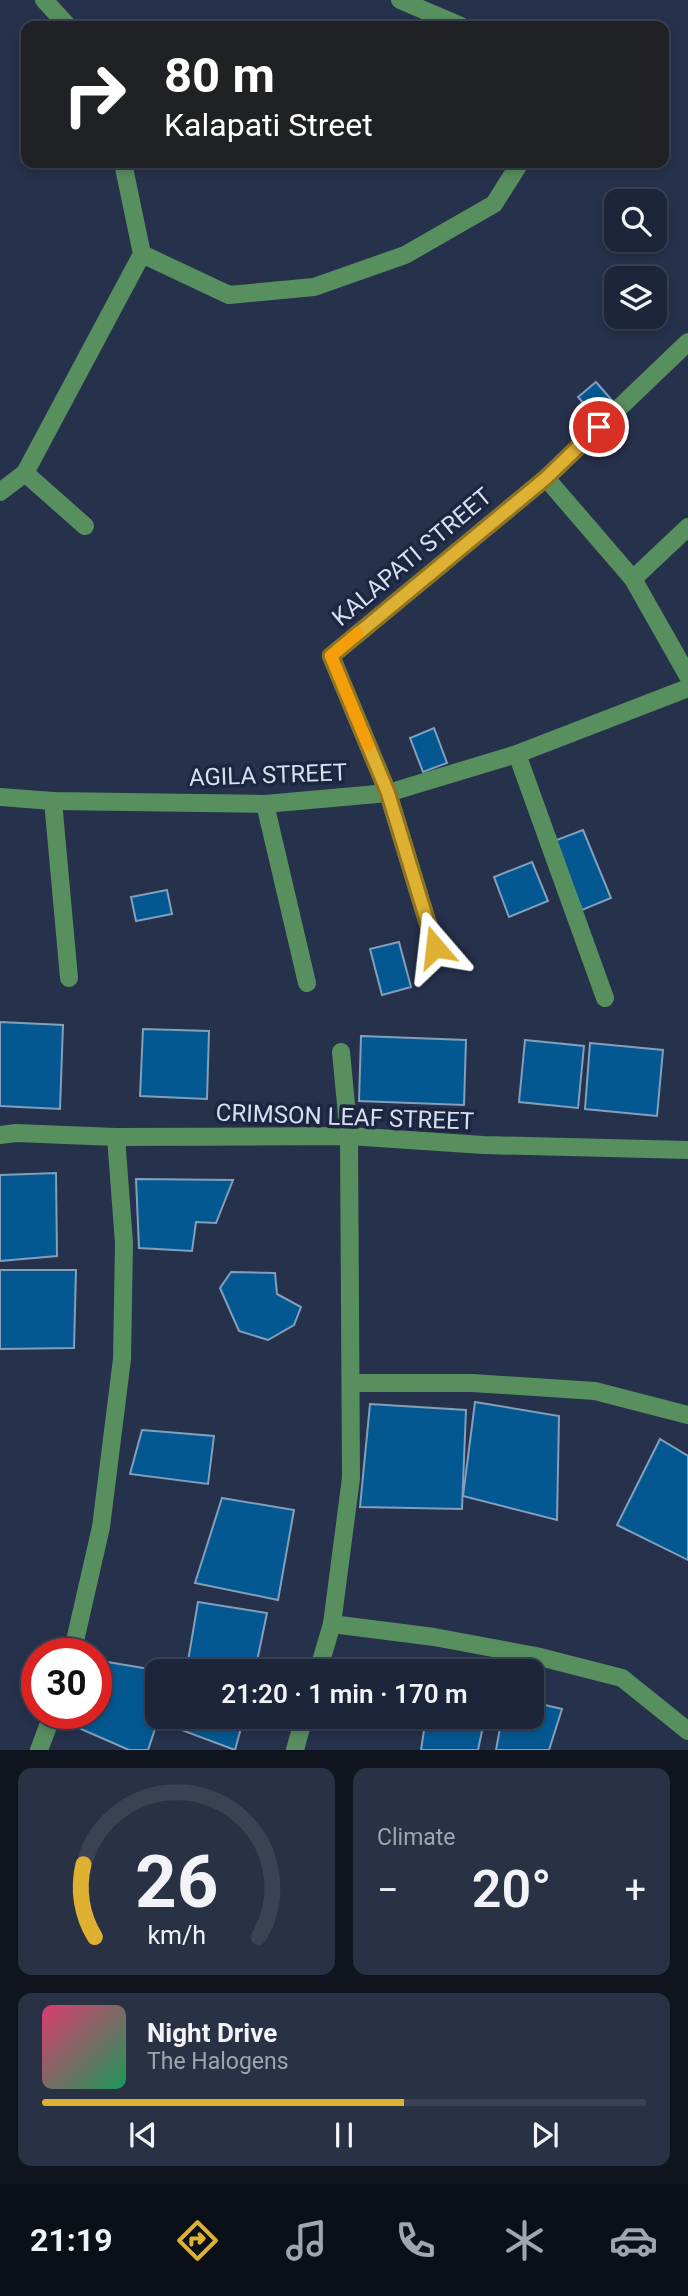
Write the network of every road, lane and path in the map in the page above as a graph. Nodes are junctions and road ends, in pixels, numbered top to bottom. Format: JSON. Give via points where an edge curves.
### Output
{"nodes":[{"id":1,"x":44,"y":0,"type":"edge"},
{"id":2,"x":400,"y":0,"type":"edge"},
{"id":3,"x":63,"y":21,"type":"edge"},
{"id":4,"x":449,"y":21,"type":"edge"},
{"id":5,"x":124,"y":168,"type":"edge"},
{"id":6,"x":517,"y":168,"type":"edge"},
{"id":7,"x":142,"y":254,"type":"junction"},
{"id":8,"x":688,"y":342,"type":"edge"},
{"id":9,"x":25,"y":473,"type":"junction"},
{"id":10,"x":546,"y":478,"type":"junction"},
{"id":11,"x":0,"y":492,"type":"edge"},
{"id":12,"x":85,"y":526,"type":"dead end"},
{"id":13,"x":688,"y":527,"type":"edge"},
{"id":14,"x":633,"y":579,"type":"junction"},
{"id":15,"x":688,"y":676,"type":"edge"},
{"id":16,"x":688,"y":688,"type":"edge"},
{"id":17,"x":517,"y":754,"type":"junction"},
{"id":18,"x":388,"y":793,"type":"junction"},
{"id":19,"x":0,"y":797,"type":"edge"},
{"id":20,"x":53,"y":801,"type":"junction"},
{"id":21,"x":265,"y":804,"type":"junction"},
{"id":22,"x":435,"y":947,"type":"dead end"},
{"id":23,"x":69,"y":978,"type":"dead end"},
{"id":24,"x":307,"y":983,"type":"dead end"},
{"id":25,"x":605,"y":998,"type":"dead end"},
{"id":26,"x":341,"y":1052,"type":"dead end"},
{"id":27,"x":0,"y":1135,"type":"edge"},
{"id":28,"x":349,"y":1136,"type":"junction"},
{"id":29,"x":116,"y":1137,"type":"junction"},
{"id":30,"x":688,"y":1150,"type":"edge"},
{"id":31,"x":351,"y":1382,"type":"junction"},
{"id":32,"x":688,"y":1415,"type":"edge"},
{"id":33,"x":332,"y":1624,"type":"junction"},
{"id":34,"x":76,"y":1638,"type":"edge"},
{"id":35,"x":322,"y":1659,"type":"edge"},
{"id":36,"x":47,"y":1729,"type":"edge"},
{"id":37,"x":301,"y":1729,"type":"edge"},
{"id":38,"x":688,"y":1731,"type":"edge"},
{"id":39,"x":40,"y":1750,"type":"edge"},
{"id":40,"x":295,"y":1750,"type":"edge"}],
"edges":[{"from":1,"to":3,"type":"street"},
{"from":2,"to":4,"type":"street"},
{"from":5,"to":7,"type":"street"},
{"from":6,"to":7,"type":"street","via":[[494,204],[405,255],[314,287],[229,295]]},
{"from":7,"to":9,"type":"street"},
{"from":8,"to":10,"type":"street","name":"KALAPATI STREET"},
{"from":9,"to":11,"type":"street"},
{"from":9,"to":12,"type":"street"},
{"from":10,"to":14,"type":"street"},
{"from":10,"to":18,"type":"street","name":"KALAPATI STREET","via":[[331,656]]},
{"from":13,"to":14,"type":"street"},
{"from":14,"to":15,"type":"street"},
{"from":16,"to":17,"type":"street","name":"AGILA STREET"},
{"from":17,"to":18,"type":"street","name":"AGILA STREET"},
{"from":17,"to":25,"type":"street"},
{"from":18,"to":21,"type":"street","name":"AGILA STREET"},
{"from":18,"to":22,"type":"street","name":"KALAPATI STREET"},
{"from":19,"to":20,"type":"street","name":"AGILA STREET"},
{"from":20,"to":21,"type":"street","name":"AGILA STREET"},
{"from":20,"to":23,"type":"street"},
{"from":21,"to":24,"type":"street"},
{"from":26,"to":28,"type":"street"},
{"from":27,"to":29,"type":"street","name":"CRIMSON LEAF STREET"},
{"from":28,"to":29,"type":"street","name":"CRIMSON LEAF STREET"},
{"from":28,"to":30,"type":"street","name":"CRIMSON LEAF STREET"},
{"from":28,"to":31,"type":"street"},
{"from":29,"to":34,"type":"street","via":[[124,1243],[122,1359],[101,1527]]},
{"from":31,"to":32,"type":"street","via":[[595,1391]]},
{"from":31,"to":33,"type":"street","via":[[351,1478]]},
{"from":33,"to":35,"type":"street"},
{"from":33,"to":38,"type":"street","via":[[537,1656],[622,1678]]},
{"from":36,"to":39,"type":"street"},
{"from":37,"to":40,"type":"street"}]}
